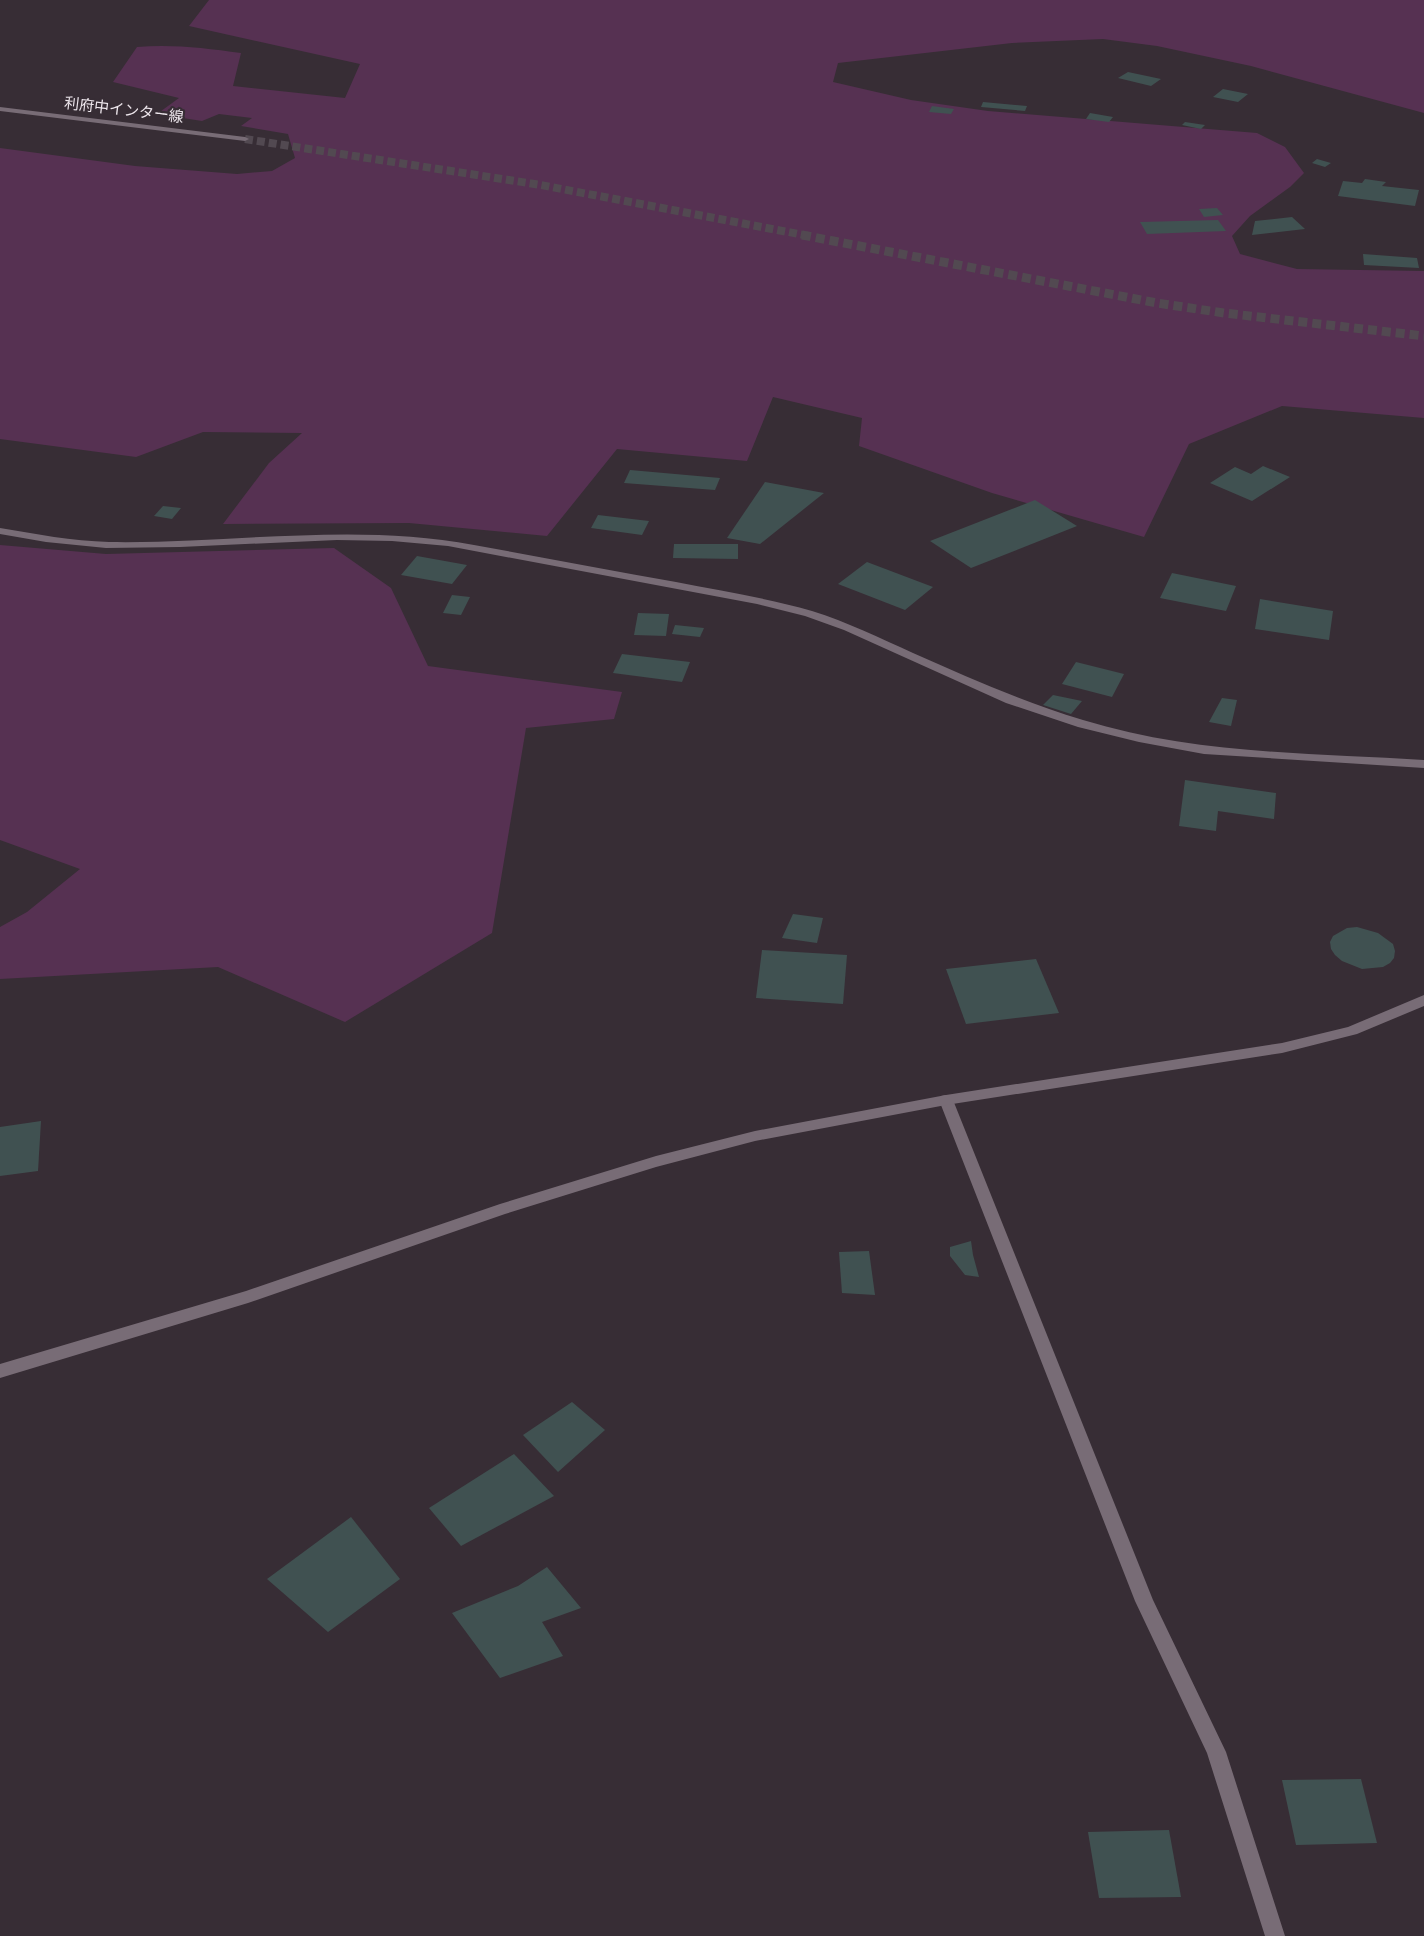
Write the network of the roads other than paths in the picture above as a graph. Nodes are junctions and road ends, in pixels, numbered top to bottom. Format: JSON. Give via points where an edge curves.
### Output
{"nodes":[{"id":1,"x":0,"y":109,"type":"edge"},
{"id":2,"x":245,"y":139,"type":"tunnel mouth"},
{"id":3,"x":0,"y":531,"type":"edge"},
{"id":4,"x":1424,"y":764,"type":"edge"},
{"id":5,"x":1424,"y":1000,"type":"edge"},
{"id":6,"x":946,"y":1100,"type":"junction"},
{"id":7,"x":0,"y":1371,"type":"edge"},
{"id":8,"x":1275,"y":1936,"type":"edge"}],
"edges":[{"from":1,"to":2,"type":"street","name":"利府中インター線"},
{"from":3,"to":4,"type":"street","via":[[106,545],[337,537],[448,543],[756,601],[809,614],[1010,700],[1082,724],[1139,738],[1204,750]]},
{"from":5,"to":6,"type":"street","via":[[1352,1031],[1282,1048]]},
{"from":6,"to":7,"type":"street","via":[[755,1136],[656,1162],[500,1210],[248,1297]]},
{"from":6,"to":8,"type":"street","via":[[1144,1602],[1216,1752]]}]}
